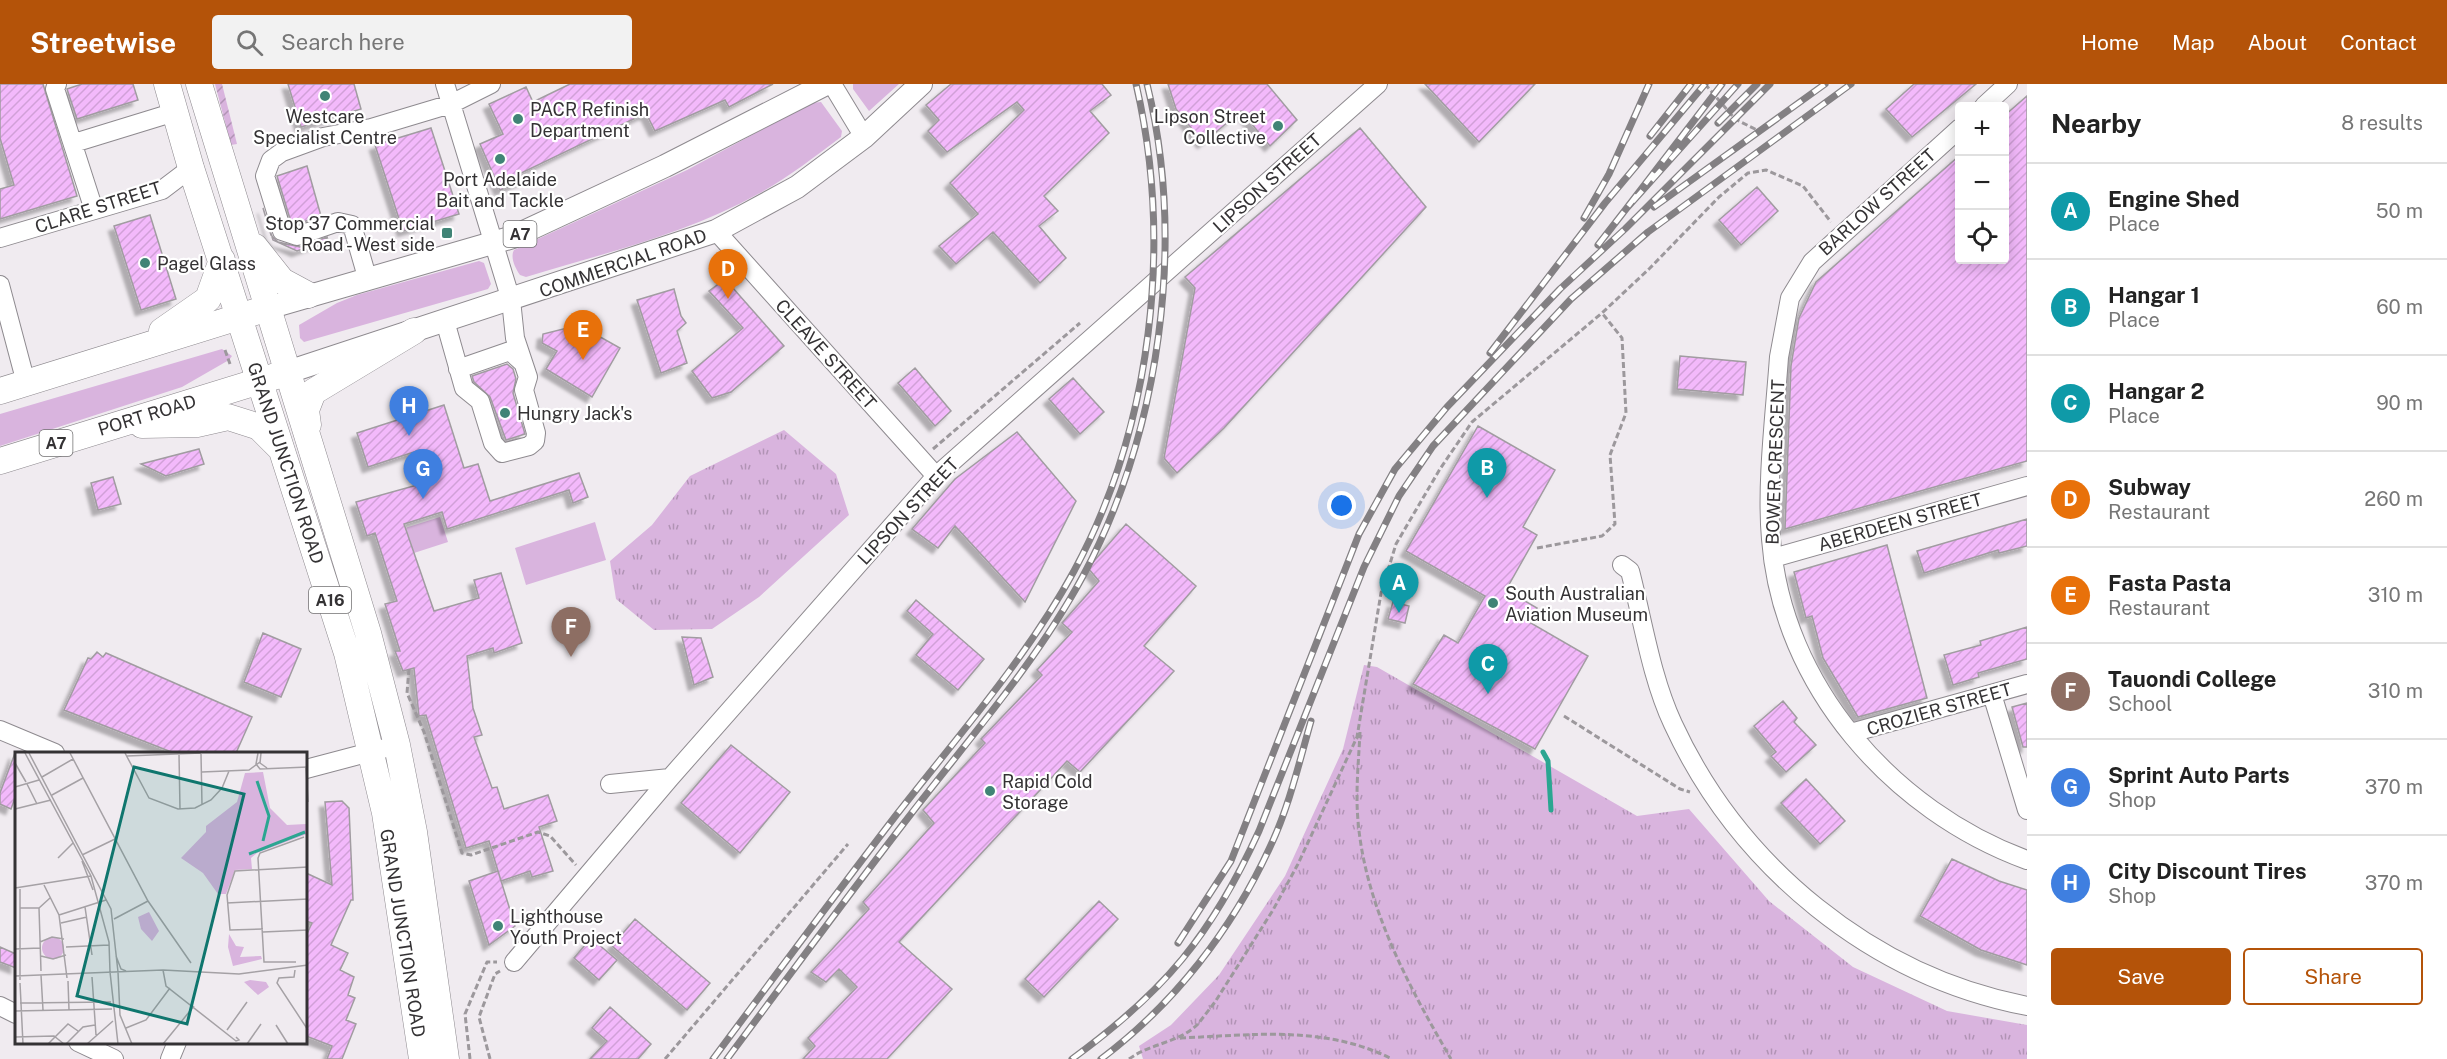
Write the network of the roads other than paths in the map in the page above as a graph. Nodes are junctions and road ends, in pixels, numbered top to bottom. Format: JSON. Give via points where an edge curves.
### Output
{"nodes":[{"id":1,"x":57,"y":84,"type":"edge"},
{"id":2,"x":167,"y":84,"type":"edge"},
{"id":3,"x":199,"y":84,"type":"edge"},
{"id":4,"x":445,"y":84,"type":"edge"},
{"id":5,"x":491,"y":84,"type":"edge"},
{"id":6,"x":826,"y":84,"type":"edge"},
{"id":7,"x":832,"y":84,"type":"edge"},
{"id":8,"x":921,"y":84,"type":"edge"},
{"id":9,"x":1378,"y":84,"type":"edge"},
{"id":10,"x":2008,"y":84,"type":"edge"},
{"id":11,"x":1988,"y":102,"type":"edge"},
{"id":12,"x":451,"y":104,"type":"junction"},
{"id":13,"x":175,"y":112,"type":"junction"},
{"id":14,"x":1955,"y":132,"type":"edge"},
{"id":15,"x":864,"y":137,"type":"junction"},
{"id":16,"x":74,"y":143,"type":"junction"},
{"id":17,"x":191,"y":168,"type":"junction"},
{"id":18,"x":94,"y":210,"type":"junction"},
{"id":19,"x":236,"y":210,"type":"junction"},
{"id":20,"x":716,"y":231,"type":"junction"},
{"id":21,"x":0,"y":238,"type":"edge"},
{"id":22,"x":495,"y":243,"type":"junction"},
{"id":23,"x":222,"y":260,"type":"junction"},
{"id":24,"x":367,"y":277,"type":"junction"},
{"id":25,"x":1799,"y":280,"type":"joint"},
{"id":26,"x":0,"y":285,"type":"edge"},
{"id":27,"x":308,"y":295,"type":"junction"},
{"id":28,"x":511,"y":300,"type":"junction"},
{"id":29,"x":268,"y":308,"type":"junction"},
{"id":30,"x":239,"y":317,"type":"junction"},
{"id":31,"x":446,"y":321,"type":"junction"},
{"id":32,"x":414,"y":331,"type":"junction"},
{"id":33,"x":128,"y":351,"type":"junction"},
{"id":34,"x":516,"y":351,"type":"junction"},
{"id":35,"x":458,"y":369,"type":"junction"},
{"id":36,"x":288,"y":372,"type":"junction"},
{"id":37,"x":260,"y":381,"type":"junction"},
{"id":38,"x":26,"y":383,"type":"junction"},
{"id":39,"x":0,"y":391,"type":"edge"},
{"id":40,"x":112,"y":425,"type":"junction"},
{"id":41,"x":313,"y":450,"type":"junction"},
{"id":42,"x":282,"y":451,"type":"junction"},
{"id":43,"x":0,"y":461,"type":"edge"},
{"id":44,"x":936,"y":476,"type":"junction"},
{"id":45,"x":2027,"y":486,"type":"edge"},
{"id":46,"x":1773,"y":558,"type":"junction"},
{"id":47,"x":1622,"y":565,"type":"dead end"},
{"id":48,"x":2027,"y":684,"type":"edge"},
{"id":49,"x":1992,"y":694,"type":"junction"},
{"id":50,"x":0,"y":730,"type":"edge"},
{"id":51,"x":1851,"y":733,"type":"junction"},
{"id":52,"x":397,"y":745,"type":"junction"},
{"id":53,"x":54,"y":752,"type":"edge"},
{"id":54,"x":372,"y":752,"type":"junction"},
{"id":55,"x":308,"y":768,"type":"edge"},
{"id":56,"x":670,"y":778,"type":"junction"},
{"id":57,"x":610,"y":784,"type":"dead end"},
{"id":58,"x":2027,"y":810,"type":"edge"},
{"id":59,"x":2027,"y":860,"type":"edge"},
{"id":60,"x":514,"y":962,"type":"road end"},
{"id":61,"x":0,"y":1006,"type":"edge"},
{"id":62,"x":2027,"y":1006,"type":"edge"},
{"id":63,"x":15,"y":1014,"type":"edge"},
{"id":64,"x":82,"y":1044,"type":"edge"},
{"id":65,"x":176,"y":1044,"type":"edge"},
{"id":66,"x":114,"y":1059,"type":"edge"},
{"id":67,"x":171,"y":1059,"type":"edge"},
{"id":68,"x":422,"y":1059,"type":"edge"},
{"id":69,"x":446,"y":1059,"type":"edge"}],
"edges":[{"from":1,"to":16,"type":"street","via":[[55,89]]},
{"from":2,"to":13,"type":"highway","name":"GRAND JUNCTION ROAD","number":"A16"},
{"from":3,"to":19,"type":"highway","name":"GRAND JUNCTION ROAD","number":"A16"},
{"from":4,"to":12,"type":"street"},
{"from":5,"to":12,"type":"street"},
{"from":6,"to":22,"type":"main road","number":"A7","via":[[665,166]]},
{"from":7,"to":15,"type":"street"},
{"from":8,"to":15,"type":"main road","name":"COMMERCIAL ROAD","number":"A7"},
{"from":9,"to":44,"type":"street","name":"LIPSON STREET"},
{"from":10,"to":11,"type":"street"},
{"from":12,"to":22,"type":"street"},
{"from":12,"to":24,"type":"street","via":[[371,128],[323,137],[271,160],[265,176],[282,231],[297,236],[338,222],[352,225]]},
{"from":13,"to":16,"type":"street"},
{"from":13,"to":17,"type":"highway","name":"GRAND JUNCTION ROAD","number":"A16"},
{"from":14,"to":25,"type":"street","name":"BARLOW STREET","via":[[1818,255]]},
{"from":15,"to":20,"type":"main road","name":"COMMERCIAL ROAD","number":"A7","via":[[797,187]]},
{"from":16,"to":18,"type":"street"},
{"from":17,"to":18,"type":"street","name":"CLARE STREET","via":[[162,190]]},
{"from":17,"to":23,"type":"highway","name":"GRAND JUNCTION ROAD","number":"A16"},
{"from":18,"to":21,"type":"street","name":"CLARE STREET"},
{"from":19,"to":27,"type":"highway","via":[[262,259],[282,281]]},
{"from":19,"to":29,"type":"highway","name":"GRAND JUNCTION ROAD","number":"A16"},
{"from":20,"to":28,"type":"main road","name":"COMMERCIAL ROAD","number":"A7"},
{"from":20,"to":44,"type":"street","name":"CLEAVE STREET"},
{"from":22,"to":24,"type":"main road","number":"A7"},
{"from":22,"to":28,"type":"street"},
{"from":23,"to":30,"type":"highway","name":"GRAND JUNCTION ROAD","number":"A16"},
{"from":23,"to":33,"type":"highway","via":[[208,299]]},
{"from":24,"to":27,"type":"main road","number":"A7"},
{"from":25,"to":46,"type":"street","name":"BOWER CRESCENT","via":[[1788,306],[1779,357],[1770,523]]},
{"from":26,"to":38,"type":"street"},
{"from":27,"to":29,"type":"main road","number":"A7"},
{"from":28,"to":31,"type":"main road","name":"COMMERCIAL ROAD","number":"A7"},
{"from":28,"to":34,"type":"street"},
{"from":29,"to":30,"type":"highway","number":"A7"},
{"from":29,"to":36,"type":"highway","name":"GRAND JUNCTION ROAD","number":"A16"},
{"from":30,"to":33,"type":"highway","number":"A7"},
{"from":30,"to":37,"type":"highway","name":"GRAND JUNCTION ROAD","number":"A16"},
{"from":31,"to":32,"type":"main road","name":"COMMERCIAL ROAD","number":"A7"},
{"from":31,"to":35,"type":"street"},
{"from":32,"to":36,"type":"main road","name":"COMMERCIAL ROAD","number":"A7"},
{"from":32,"to":41,"type":"highway","via":[[313,392],[306,411]]},
{"from":33,"to":38,"type":"highway","number":"A7"},
{"from":34,"to":35,"type":"street"},
{"from":34,"to":35,"type":"street","via":[[528,377],[524,390],[536,433],[530,446],[499,451],[480,401],[464,388]]},
{"from":36,"to":37,"type":"highway","number":"A7"},
{"from":36,"to":41,"type":"highway","name":"GRAND JUNCTION ROAD","number":"A16"},
{"from":37,"to":40,"type":"highway","name":"PORT ROAD","number":"A7"},
{"from":37,"to":42,"type":"highway","name":"GRAND JUNCTION ROAD","number":"A16"},
{"from":38,"to":39,"type":"highway","number":"A7"},
{"from":40,"to":42,"type":"highway","via":[[197,424],[228,417],[259,427]]},
{"from":40,"to":43,"type":"highway","name":"PORT ROAD","number":"A7"},
{"from":41,"to":52,"type":"highway","name":"GRAND JUNCTION ROAD","number":"A16"},
{"from":42,"to":54,"type":"highway","name":"GRAND JUNCTION ROAD","number":"A16","via":[[347,653]]},
{"from":44,"to":56,"type":"street","name":"LIPSON STREET"},
{"from":45,"to":46,"type":"street","name":"ABERDEEN STREET"},
{"from":46,"to":51,"type":"street","name":"BOWER CRESCENT","via":[[1804,660],[1822,694]]},
{"from":47,"to":62,"type":"street","via":[[1630,571],[1672,722],[1689,756],[1756,851],[1839,926],[1879,951],[1927,975]]},
{"from":48,"to":49,"type":"street","name":"CROZIER STREET"},
{"from":49,"to":51,"type":"street","name":"CROZIER STREET"},
{"from":49,"to":58,"type":"street"},
{"from":50,"to":53,"type":"street"},
{"from":51,"to":59,"type":"street","name":"BOWER CRESCENT","via":[[1888,775],[1923,806],[1953,825]]},
{"from":52,"to":54,"type":"street"},
{"from":52,"to":69,"type":"highway","name":"GRAND JUNCTION ROAD","number":"A16","via":[[414,832]]},
{"from":54,"to":55,"type":"street"},
{"from":54,"to":68,"type":"highway","name":"GRAND JUNCTION ROAD","number":"A16","via":[[385,813]]},
{"from":56,"to":57,"type":"street"},
{"from":56,"to":60,"type":"street","name":"LIPSON STREET"},
{"from":61,"to":63,"type":"street"},
{"from":64,"to":66,"type":"street"},
{"from":65,"to":67,"type":"street"}]}
